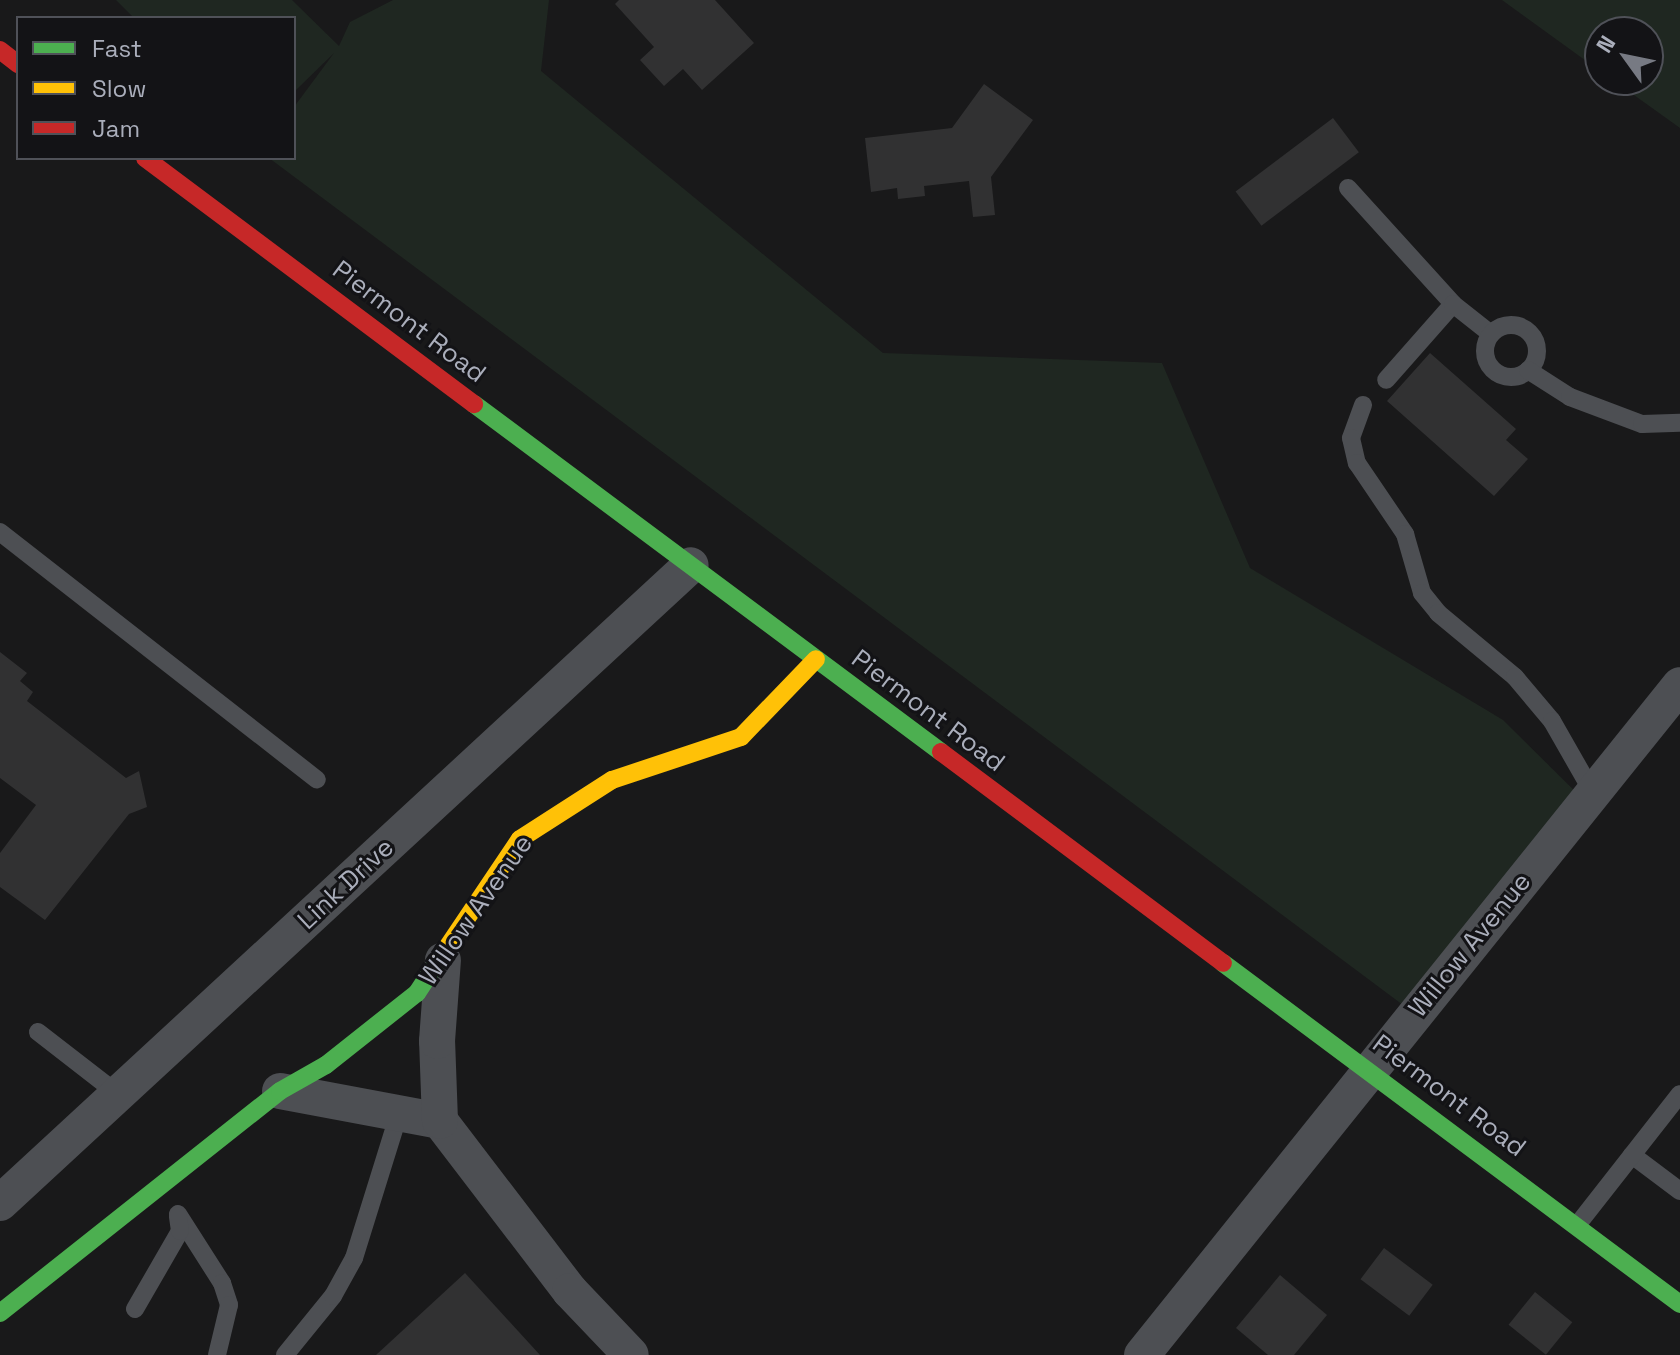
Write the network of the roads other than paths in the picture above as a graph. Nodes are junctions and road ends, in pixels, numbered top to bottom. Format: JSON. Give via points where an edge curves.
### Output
{"nodes":[{"id":1,"x":0,"y":50,"type":"edge"},
{"id":2,"x":16,"y":62,"type":"edge"},
{"id":3,"x":148,"y":160,"type":"edge"},
{"id":4,"x":1348,"y":188,"type":"dead end"},
{"id":5,"x":1453,"y":304,"type":"junction"},
{"id":6,"x":1491,"y":334,"type":"junction"},
{"id":7,"x":1528,"y":370,"type":"junction"},
{"id":8,"x":1386,"y":380,"type":"dead end"},
{"id":9,"x":1363,"y":405,"type":"dead end"},
{"id":10,"x":1680,"y":423,"type":"edge"},
{"id":11,"x":0,"y":532,"type":"edge"},
{"id":12,"x":691,"y":565,"type":"junction"},
{"id":13,"x":816,"y":659,"type":"junction"},
{"id":14,"x":1680,"y":685,"type":"edge"},
{"id":15,"x":317,"y":780,"type":"dead end"},
{"id":16,"x":1593,"y":793,"type":"junction"},
{"id":17,"x":443,"y":960,"type":"junction"},
{"id":18,"x":38,"y":1032,"type":"dead end"},
{"id":19,"x":1369,"y":1069,"type":"junction"},
{"id":20,"x":280,"y":1091,"type":"junction"},
{"id":21,"x":118,"y":1094,"type":"junction"},
{"id":22,"x":1680,"y":1094,"type":"edge"},
{"id":23,"x":400,"y":1110,"type":"junction"},
{"id":24,"x":440,"y":1121,"type":"junction"},
{"id":25,"x":1632,"y":1155,"type":"junction"},
{"id":26,"x":164,"y":1185,"type":"junction"},
{"id":27,"x":1680,"y":1191,"type":"edge"},
{"id":28,"x":0,"y":1203,"type":"edge"},
{"id":29,"x":178,"y":1214,"type":"junction"},
{"id":30,"x":1578,"y":1224,"type":"junction"},
{"id":31,"x":1680,"y":1304,"type":"edge"},
{"id":32,"x":135,"y":1309,"type":"dead end"},
{"id":33,"x":0,"y":1313,"type":"edge"},
{"id":34,"x":217,"y":1355,"type":"edge"},
{"id":35,"x":285,"y":1355,"type":"edge"},
{"id":36,"x":631,"y":1355,"type":"edge"},
{"id":37,"x":1142,"y":1355,"type":"edge"}],
"edges":[{"from":1,"to":2,"type":"main road"},
{"from":3,"to":12,"type":"main road","name":"Piermont Road"},
{"from":4,"to":5,"type":"lane"},
{"from":5,"to":6,"type":"lane"},
{"from":5,"to":8,"type":"lane"},
{"from":6,"to":7,"type":"lane","via":[[1484,349],[1495,372],[1512,377]]},
{"from":6,"to":7,"type":"lane","via":[[1505,325],[1528,331],[1537,354]]},
{"from":7,"to":10,"type":"lane","via":[[1570,397],[1642,424]]},
{"from":9,"to":16,"type":"lane","via":[[1351,438],[1357,463],[1405,534],[1422,593],[1438,613],[1515,677],[1552,721]]},
{"from":11,"to":15,"type":"lane"},
{"from":12,"to":13,"type":"main road","name":"Piermont Road"},
{"from":12,"to":21,"type":"street","name":"Link Drive"},
{"from":13,"to":17,"type":"main road","name":"Willow Avenue","via":[[741,737],[612,780],[520,839]]},
{"from":13,"to":19,"type":"main road","name":"Piermont Road"},
{"from":14,"to":16,"type":"street","name":"Willow Avenue"},
{"from":16,"to":19,"type":"street","name":"Willow Avenue"},
{"from":17,"to":20,"type":"main road","name":"Willow Avenue","via":[[392,1015],[326,1065]]},
{"from":17,"to":24,"type":"street","via":[[437,1041]]},
{"from":18,"to":21,"type":"lane"},
{"from":19,"to":30,"type":"main road","name":"Piermont Road"},
{"from":19,"to":37,"type":"street","name":"Willow Avenue"},
{"from":20,"to":23,"type":"street"},
{"from":20,"to":26,"type":"main road","name":"Willow Avenue"},
{"from":21,"to":28,"type":"street","name":"Link Drive"},
{"from":22,"to":25,"type":"lane"},
{"from":23,"to":24,"type":"street"},
{"from":23,"to":35,"type":"lane","via":[[354,1258],[333,1296]]},
{"from":24,"to":36,"type":"street","via":[[570,1291]]},
{"from":25,"to":27,"type":"lane"},
{"from":25,"to":30,"type":"lane"},
{"from":26,"to":29,"type":"lane"},
{"from":26,"to":33,"type":"main road","name":"Willow Avenue"},
{"from":29,"to":32,"type":"lane","via":[[180,1231]]},
{"from":29,"to":34,"type":"lane","via":[[222,1283],[229,1305]]},
{"from":30,"to":31,"type":"main road","name":"Piermont Road"}]}
